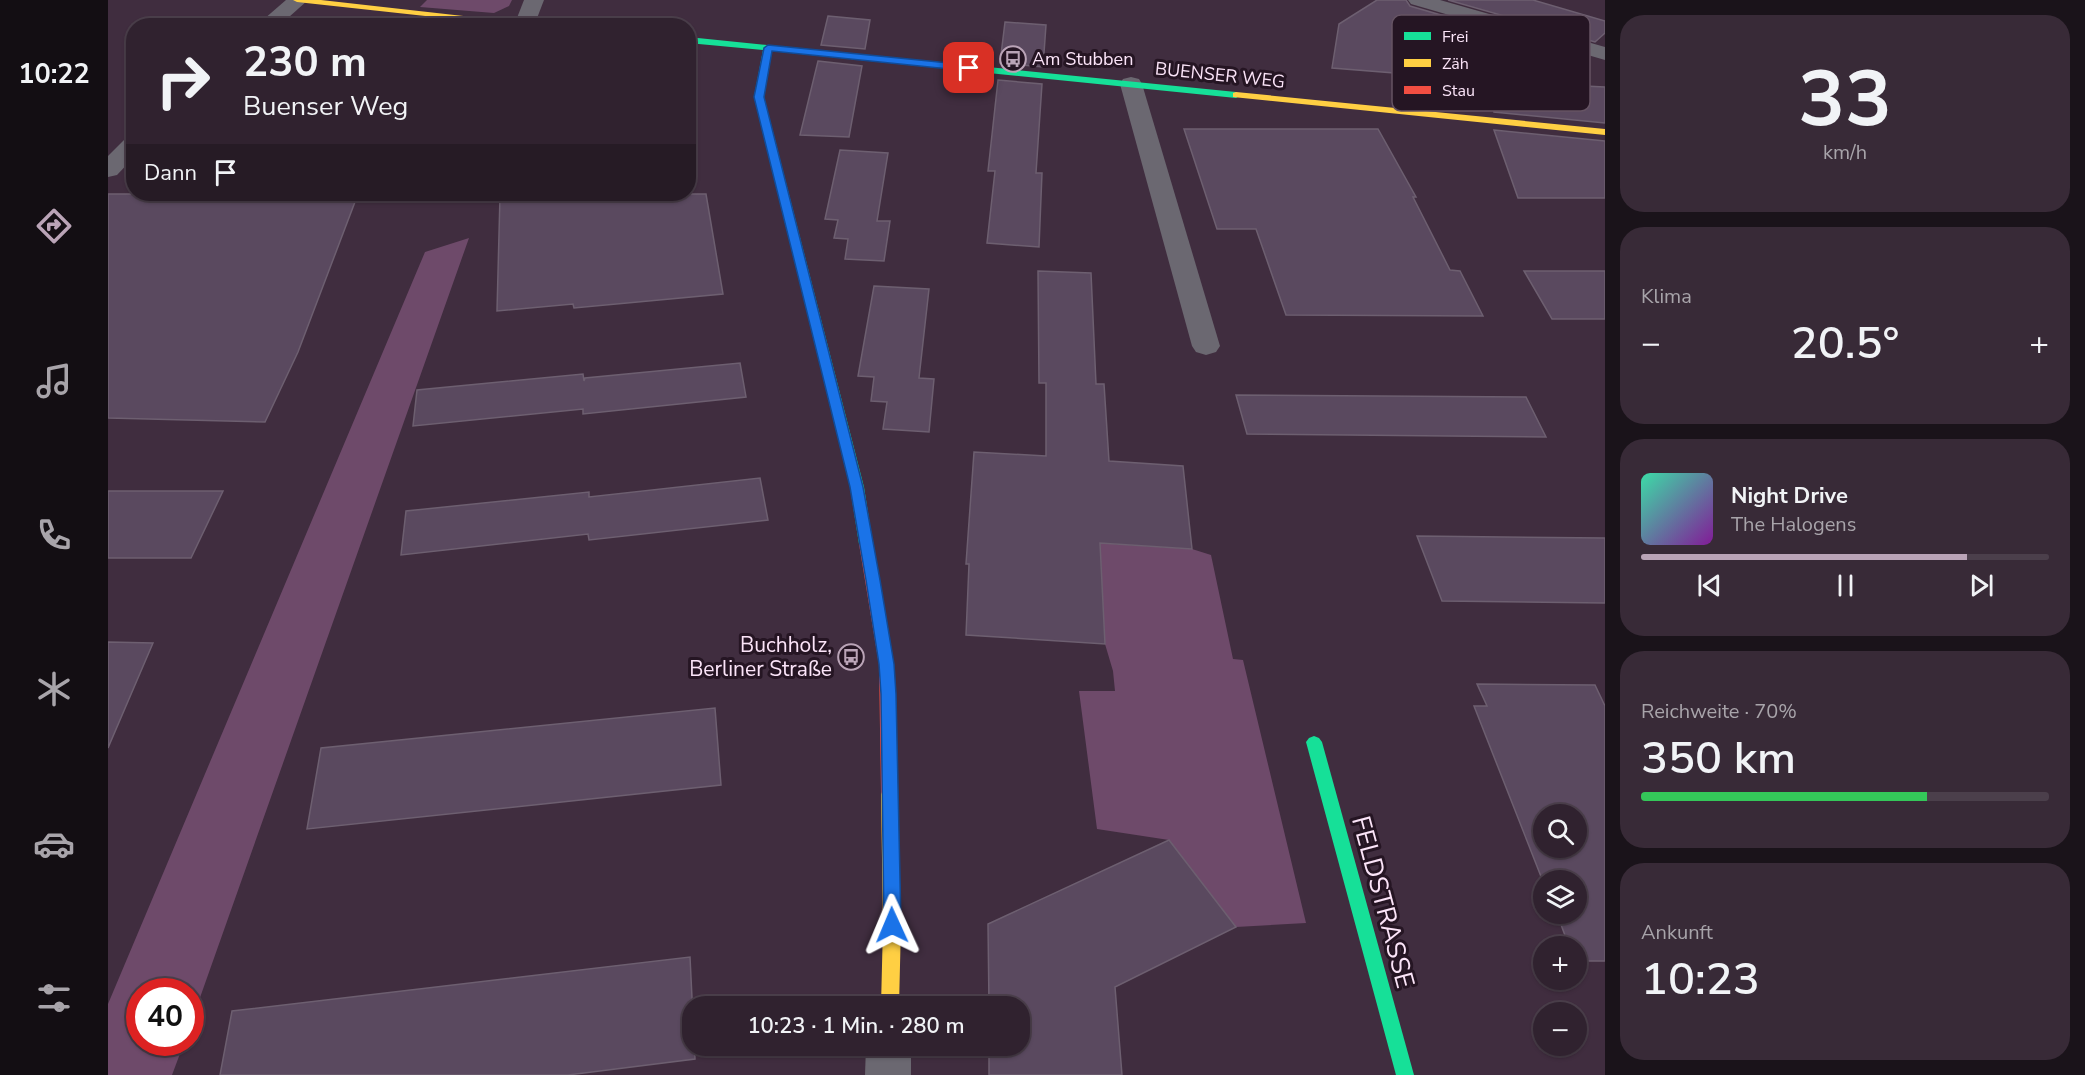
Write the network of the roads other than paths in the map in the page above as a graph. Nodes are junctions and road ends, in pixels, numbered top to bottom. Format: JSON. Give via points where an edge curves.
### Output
{"nodes":[{"id":1,"x":298,"y":0,"type":"edge"},
{"id":2,"x":534,"y":0,"type":"edge"},
{"id":3,"x":1418,"y":0,"type":"edge"},
{"id":4,"x":1470,"y":15,"type":"edge"},
{"id":5,"x":276,"y":18,"type":"edge"},
{"id":6,"x":476,"y":18,"type":"edge"},
{"id":7,"x":527,"y":18,"type":"edge"},
{"id":8,"x":696,"y":41,"type":"edge"},
{"id":9,"x":768,"y":48,"type":"junction"},
{"id":10,"x":1590,"y":50,"type":"edge"},
{"id":11,"x":1605,"y":54,"type":"edge"},
{"id":12,"x":1131,"y":84,"type":"junction"},
{"id":13,"x":1392,"y":110,"type":"edge"},
{"id":14,"x":1398,"y":111,"type":"edge"},
{"id":15,"x":1605,"y":132,"type":"edge"},
{"id":16,"x":126,"y":151,"type":"edge"},
{"id":17,"x":108,"y":170,"type":"edge"},
{"id":18,"x":1206,"y":346,"type":"dead end"},
{"id":19,"x":1314,"y":742,"type":"dead end"},
{"id":20,"x":890,"y":996,"type":"edge"},
{"id":21,"x":889,"y":1056,"type":"edge"},
{"id":22,"x":888,"y":1075,"type":"edge"},
{"id":23,"x":1405,"y":1075,"type":"edge"}],
"edges":[{"from":1,"to":5,"type":"street"},
{"from":1,"to":6,"type":"street"},
{"from":2,"to":7,"type":"street"},
{"from":3,"to":4,"type":"street"},
{"from":8,"to":9,"type":"street","name":"BUENSER WEG"},
{"from":9,"to":12,"type":"street","name":"BUENSER WEG"},
{"from":9,"to":20,"type":"street","via":[[759,97],[857,487],[886,664]]},
{"from":10,"to":11,"type":"street"},
{"from":12,"to":13,"type":"street","name":"BUENSER WEG"},
{"from":12,"to":18,"type":"street"},
{"from":14,"to":15,"type":"street","name":"BUENSER WEG"},
{"from":16,"to":17,"type":"street"},
{"from":19,"to":23,"type":"street","name":"FELDSTRASSE"},
{"from":21,"to":22,"type":"street"}]}
